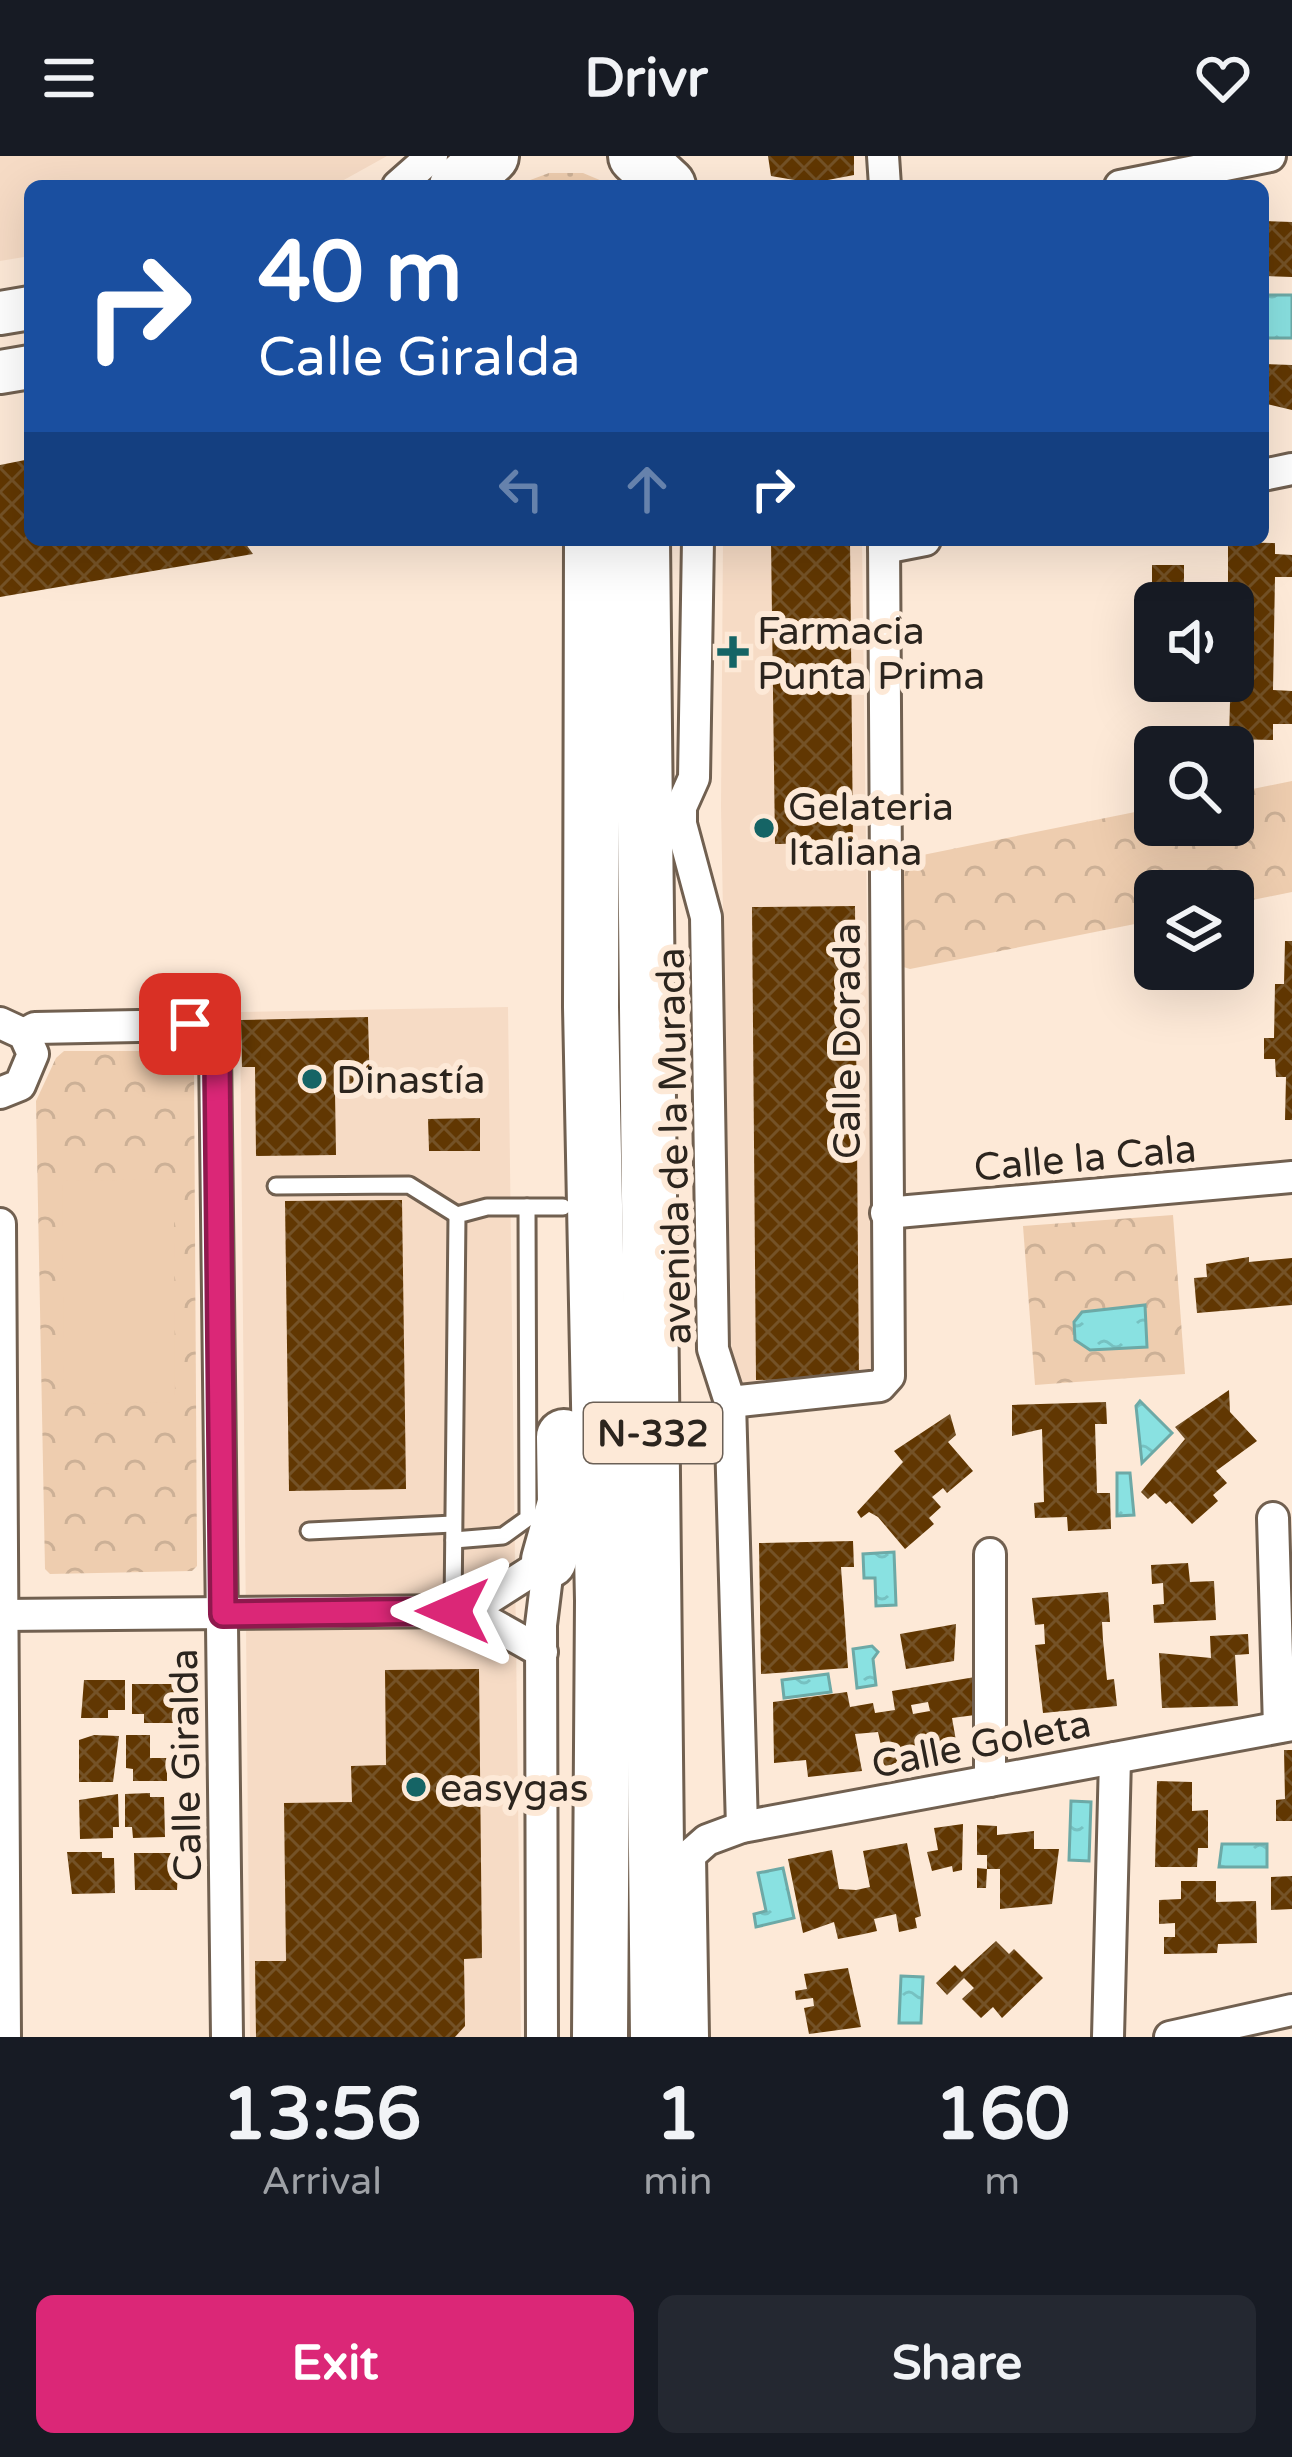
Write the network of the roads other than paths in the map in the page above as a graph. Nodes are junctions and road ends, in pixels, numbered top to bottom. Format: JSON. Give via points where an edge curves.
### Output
{"nodes":[{"id":1,"x":432,"y":156,"type":"edge"},
{"id":2,"x":491,"y":156,"type":"edge"},
{"id":3,"x":1270,"y":156,"type":"edge"},
{"id":4,"x":405,"y":180,"type":"edge"},
{"id":5,"x":464,"y":180,"type":"edge"},
{"id":6,"x":1150,"y":180,"type":"edge"},
{"id":7,"x":592,"y":546,"type":"edge"},
{"id":8,"x":642,"y":546,"type":"edge"},
{"id":9,"x":698,"y":546,"type":"edge"},
{"id":10,"x":884,"y":546,"type":"edge"},
{"id":11,"x":591,"y":1007,"type":"junction"},
{"id":12,"x":12,"y":1028,"type":"edge"},
{"id":13,"x":0,"y":1093,"type":"edge"},
{"id":14,"x":1292,"y":1178,"type":"edge"},
{"id":15,"x":276,"y":1186,"type":"dead end"},
{"id":16,"x":545,"y":1207,"type":"junction"},
{"id":17,"x":886,"y":1214,"type":"junction"},
{"id":18,"x":457,"y":1215,"type":"junction"},
{"id":19,"x":0,"y":1224,"type":"edge"},
{"id":20,"x":0,"y":1342,"type":"edge"},
{"id":21,"x":730,"y":1402,"type":"junction"},
{"id":22,"x":1,"y":1465,"type":"edge"},
{"id":23,"x":1273,"y":1518,"type":"dead end"},
{"id":24,"x":309,"y":1531,"type":"dead end"},
{"id":25,"x":454,"y":1532,"type":"junction"},
{"id":26,"x":990,"y":1554,"type":"dead end"},
{"id":27,"x":549,"y":1560,"type":"junction"},
{"id":28,"x":1,"y":1583,"type":"edge"},
{"id":29,"x":655,"y":1587,"type":"junction"},
{"id":30,"x":461,"y":1611,"type":"junction"},
{"id":31,"x":223,"y":1614,"type":"junction"},
{"id":32,"x":2,"y":1615,"type":"edge"},
{"id":33,"x":542,"y":1652,"type":"junction"},
{"id":34,"x":1,"y":1708,"type":"edge"},
{"id":35,"x":1286,"y":1726,"type":"edge"},
{"id":36,"x":1115,"y":1758,"type":"junction"},
{"id":37,"x":990,"y":1781,"type":"junction"},
{"id":38,"x":742,"y":1827,"type":"junction"},
{"id":39,"x":690,"y":1855,"type":"junction"},
{"id":40,"x":1292,"y":2010,"type":"edge"},
{"id":41,"x":5,"y":2037,"type":"edge"},
{"id":42,"x":227,"y":2037,"type":"edge"},
{"id":43,"x":542,"y":2037,"type":"edge"},
{"id":44,"x":600,"y":2037,"type":"edge"},
{"id":45,"x":658,"y":2037,"type":"edge"},
{"id":46,"x":694,"y":2037,"type":"edge"},
{"id":47,"x":1108,"y":2037,"type":"edge"},
{"id":48,"x":1170,"y":2037,"type":"edge"}],
"edges":[{"from":1,"to":4,"type":"street"},
{"from":2,"to":5,"type":"highway"},
{"from":3,"to":6,"type":"street"},
{"from":7,"to":11,"type":"highway","number":"N-332"},
{"from":8,"to":29,"type":"highway","number":"N-332"},
{"from":9,"to":21,"type":"street","name":"avenida de la Murada","via":[[694,778],[681,824],[706,917],[713,1348]]},
{"from":10,"to":17,"type":"street","name":"Calle Dorada"},
{"from":11,"to":16,"type":"highway"},
{"from":11,"to":44,"type":"highway","number":"N-332","via":[[603,1601]]},
{"from":12,"to":13,"type":"street","via":[[32,1066],[20,1085]]},
{"from":12,"to":31,"type":"street","name":"Calle Giralda","via":[[190,1024],[215,1048]]},
{"from":14,"to":17,"type":"street","name":"Calle la Cala"},
{"from":15,"to":18,"type":"lane","via":[[409,1184]]},
{"from":16,"to":18,"type":"lane"},
{"from":16,"to":25,"type":"lane","via":[[528,1518],[503,1536]]},
{"from":16,"to":27,"type":"highway","via":[[565,1503]]},
{"from":17,"to":21,"type":"street","name":"Calle Dorada","via":[[888,1381]]},
{"from":18,"to":25,"type":"lane"},
{"from":19,"to":20,"type":"street"},
{"from":20,"to":22,"type":"street"},
{"from":21,"to":38,"type":"street","name":"avenida de la Murada"},
{"from":22,"to":28,"type":"street"},
{"from":23,"to":35,"type":"street"},
{"from":24,"to":25,"type":"lane"},
{"from":25,"to":30,"type":"lane"},
{"from":26,"to":37,"type":"street"},
{"from":27,"to":30,"type":"street"},
{"from":27,"to":33,"type":"street"},
{"from":28,"to":32,"type":"street"},
{"from":29,"to":39,"type":"highway"},
{"from":29,"to":45,"type":"highway","number":"N-332"},
{"from":30,"to":31,"type":"street"},
{"from":30,"to":33,"type":"street"},
{"from":31,"to":32,"type":"street"},
{"from":31,"to":42,"type":"street","name":"Calle Giralda"},
{"from":32,"to":34,"type":"street"},
{"from":33,"to":43,"type":"street"},
{"from":34,"to":41,"type":"street"},
{"from":35,"to":36,"type":"street","name":"Calle Goleta"},
{"from":36,"to":37,"type":"street","name":"Calle Goleta"},
{"from":36,"to":47,"type":"street"},
{"from":37,"to":38,"type":"street","name":"Calle Goleta"},
{"from":38,"to":39,"type":"street","name":"Calle Goleta"},
{"from":39,"to":46,"type":"street"},
{"from":40,"to":48,"type":"street"}]}
